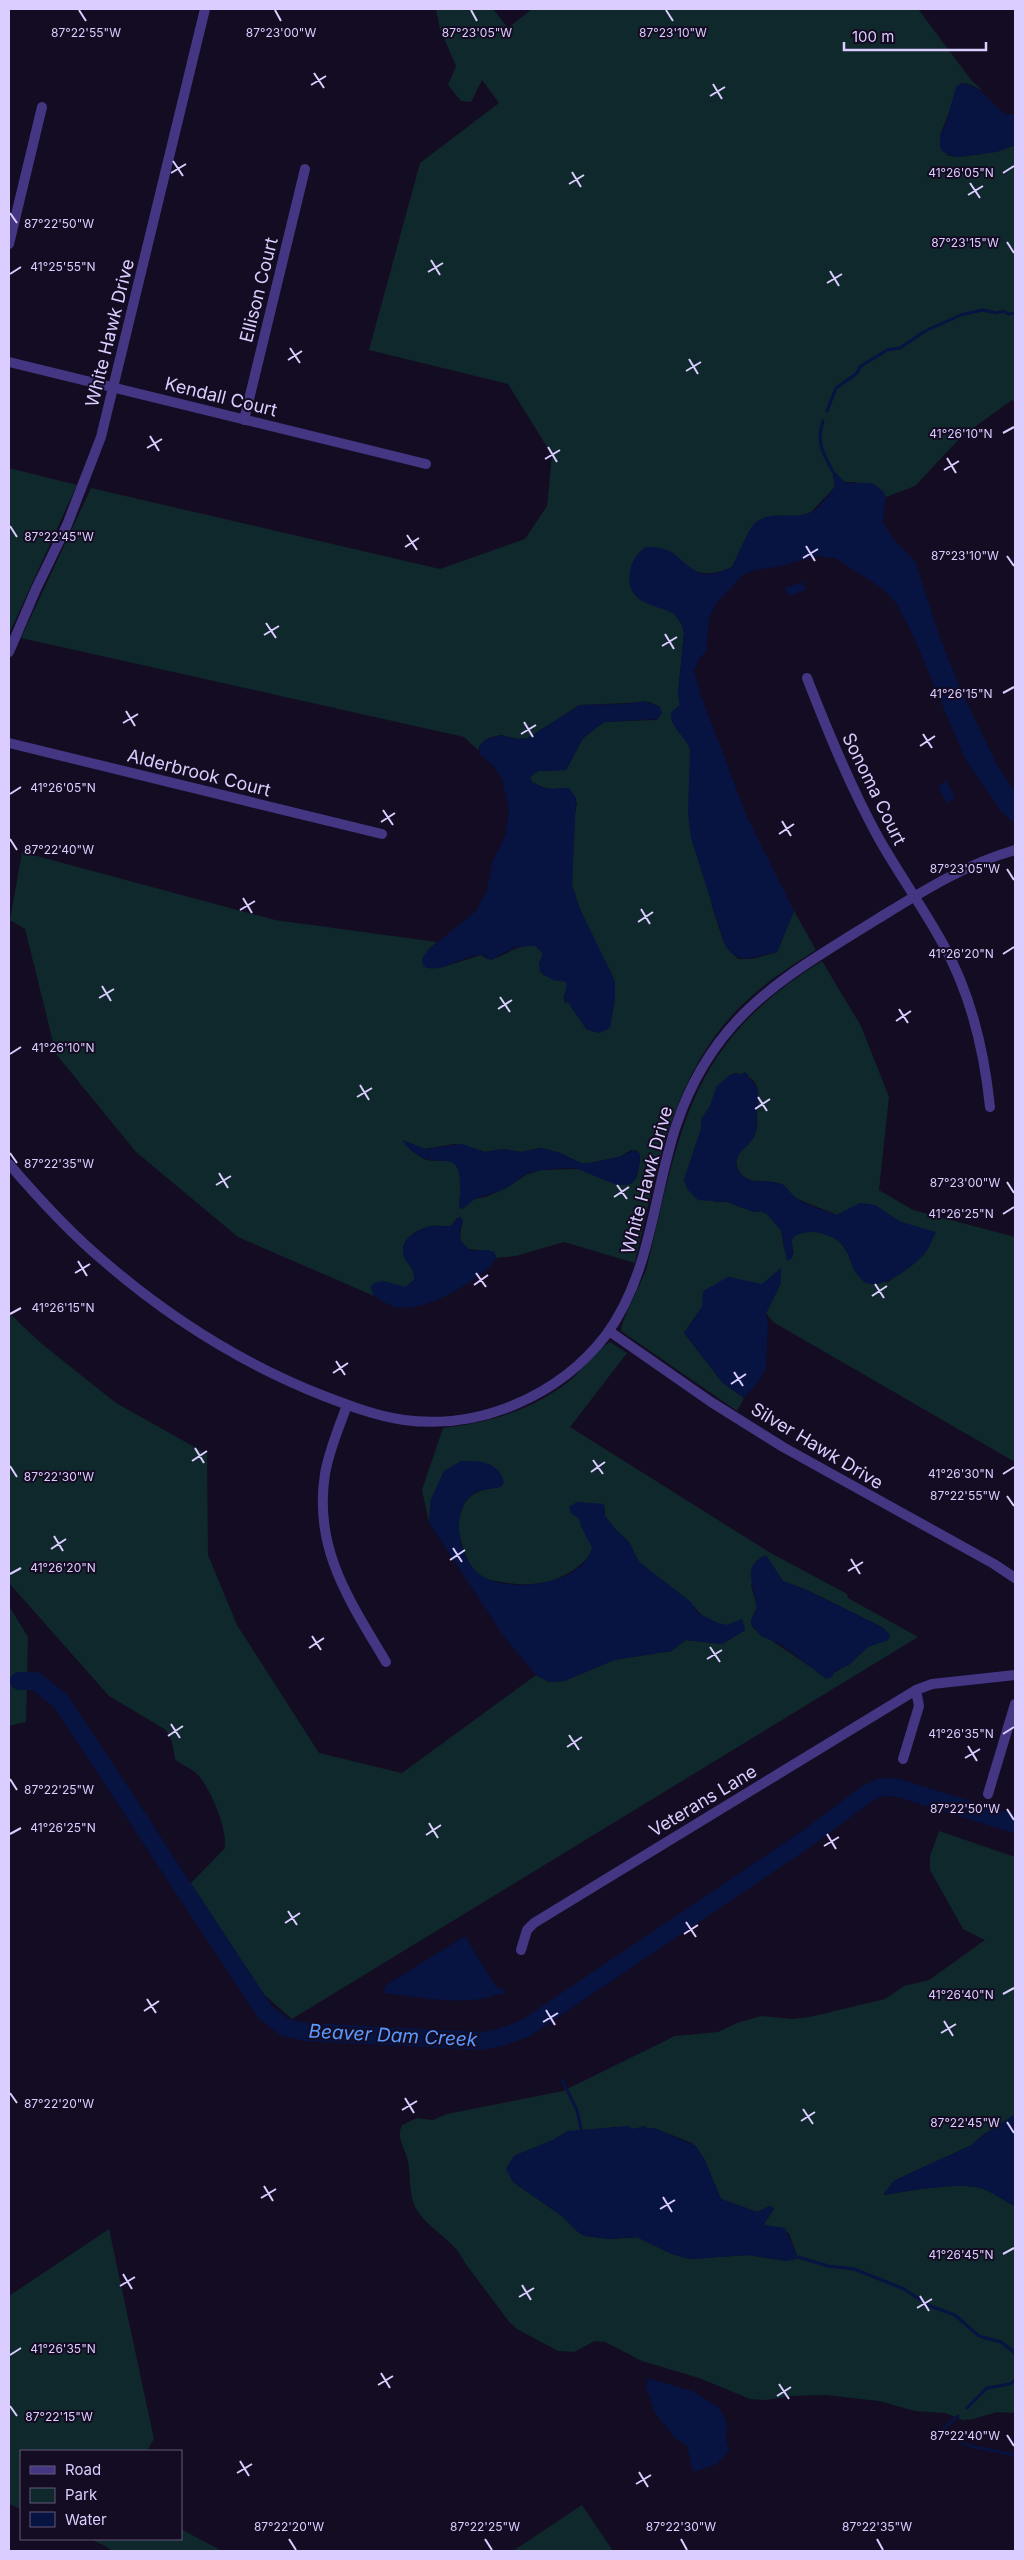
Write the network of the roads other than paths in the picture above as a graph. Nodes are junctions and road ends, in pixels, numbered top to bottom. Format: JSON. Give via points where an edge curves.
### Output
{"nodes":[{"id":1,"x":205,"y":9,"type":"edge"},
{"id":2,"x":42,"y":107,"type":"dead end"},
{"id":3,"x":305,"y":169,"type":"dead end"},
{"id":4,"x":9,"y":244,"type":"edge"},
{"id":5,"x":9,"y":362,"type":"edge"},
{"id":6,"x":113,"y":388,"type":"junction"},
{"id":7,"x":244,"y":420,"type":"junction"},
{"id":8,"x":426,"y":464,"type":"dead end"},
{"id":9,"x":9,"y":652,"type":"edge"},
{"id":10,"x":807,"y":678,"type":"dead end"},
{"id":11,"x":9,"y":744,"type":"edge"},
{"id":12,"x":382,"y":834,"type":"dead end"},
{"id":13,"x":1015,"y":850,"type":"edge"},
{"id":14,"x":914,"y":897,"type":"junction"},
{"id":15,"x":990,"y":1106,"type":"dead end"},
{"id":16,"x":9,"y":1164,"type":"edge"},
{"id":17,"x":609,"y":1331,"type":"junction"},
{"id":18,"x":347,"y":1405,"type":"junction"},
{"id":19,"x":1015,"y":1578,"type":"edge"},
{"id":20,"x":386,"y":1662,"type":"dead end"},
{"id":21,"x":1015,"y":1674,"type":"edge"},
{"id":22,"x":916,"y":1690,"type":"junction"},
{"id":23,"x":1015,"y":1704,"type":"edge"},
{"id":24,"x":903,"y":1759,"type":"dead end"},
{"id":25,"x":988,"y":1794,"type":"dead end"},
{"id":26,"x":521,"y":1950,"type":"dead end"}],
"edges":[{"from":1,"to":6,"type":"street","name":"White Hawk Drive"},
{"from":2,"to":4,"type":"street"},
{"from":3,"to":7,"type":"street","name":"Ellison Court"},
{"from":5,"to":6,"type":"street","name":"Kendall Court"},
{"from":6,"to":7,"type":"street","name":"Kendall Court"},
{"from":6,"to":9,"type":"street","name":"White Hawk Drive","via":[[101,437],[80,495]]},
{"from":7,"to":8,"type":"street","name":"Kendall Court"},
{"from":10,"to":14,"type":"street","name":"Sonoma Court","via":[[862,805]]},
{"from":11,"to":12,"type":"street","name":"Alderbrook Court"},
{"from":13,"to":14,"type":"street","name":"White Hawk Drive","via":[[963,869]]},
{"from":14,"to":15,"type":"street","name":"Sonoma Court","via":[[944,944],[966,993],[980,1044]]},
{"from":14,"to":17,"type":"street","name":"White Hawk Drive","via":[[782,979],[748,1008],[720,1039],[683,1104],[639,1270]]},
{"from":16,"to":18,"type":"street","name":"White Hawk Drive","via":[[71,1231],[155,1302],[262,1368]]},
{"from":17,"to":18,"type":"street","name":"White Hawk Drive","via":[[580,1363],[551,1385],[522,1402],[493,1413],[424,1421],[387,1417]]},
{"from":17,"to":19,"type":"street","name":"Silver Hawk Drive","via":[[783,1447]]},
{"from":18,"to":20,"type":"street","via":[[325,1473],[324,1527],[333,1568]]},
{"from":21,"to":22,"type":"street","name":"Veterans Lane","via":[[932,1684]]},
{"from":22,"to":24,"type":"street","via":[[919,1706]]},
{"from":22,"to":26,"type":"street","name":"Veterans Lane","via":[[534,1923],[527,1930]]},
{"from":23,"to":25,"type":"street"}]}
